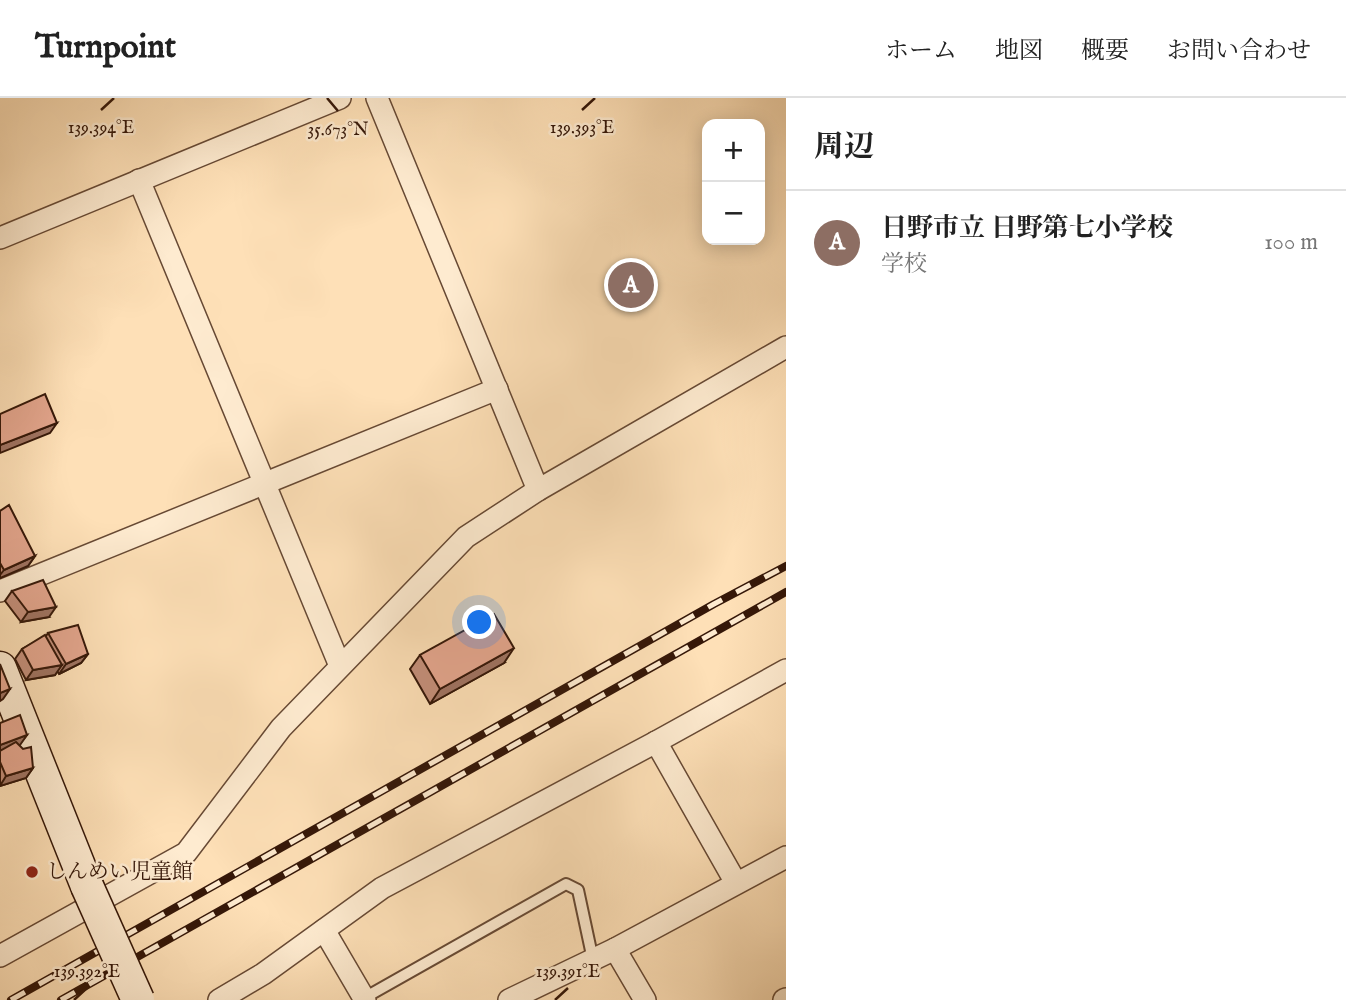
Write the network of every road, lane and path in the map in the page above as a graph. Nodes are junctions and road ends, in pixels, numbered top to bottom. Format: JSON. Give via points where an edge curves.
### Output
{"nodes":[{"id":1,"x":340,"y":98,"type":"edge"},
{"id":2,"x":377,"y":98,"type":"edge"},
{"id":3,"x":139,"y":180,"type":"junction"},
{"id":4,"x":0,"y":239,"type":"edge"},
{"id":5,"x":786,"y":348,"type":"edge"},
{"id":6,"x":497,"y":390,"type":"junction"},
{"id":7,"x":266,"y":485,"type":"junction"},
{"id":8,"x":538,"y":490,"type":"junction"},
{"id":9,"x":0,"y":591,"type":"edge"},
{"id":10,"x":340,"y":666,"type":"junction"},
{"id":11,"x":0,"y":668,"type":"edge"},
{"id":12,"x":786,"y":670,"type":"edge"},
{"id":13,"x":8,"y":710,"type":"edge"},
{"id":14,"x":656,"y":742,"type":"junction"},
{"id":15,"x":786,"y":857,"type":"edge"},
{"id":16,"x":736,"y":883,"type":"junction"},
{"id":17,"x":324,"y":930,"type":"junction"},
{"id":18,"x":615,"y":949,"type":"junction"},
{"id":19,"x":0,"y":956,"type":"edge"},
{"id":20,"x":593,"y":960,"type":"junction"},
{"id":21,"x":365,"y":999,"type":"edge"},
{"id":22,"x":138,"y":1000,"type":"edge"},
{"id":23,"x":219,"y":1000,"type":"edge"},
{"id":24,"x":509,"y":1000,"type":"edge"},
{"id":25,"x":645,"y":1000,"type":"edge"}],
"edges":[{"from":1,"to":3,"type":"street"},
{"from":2,"to":6,"type":"street"},
{"from":3,"to":4,"type":"street"},
{"from":3,"to":7,"type":"street"},
{"from":5,"to":8,"type":"street"},
{"from":6,"to":7,"type":"street"},
{"from":6,"to":8,"type":"street"},
{"from":7,"to":9,"type":"street"},
{"from":7,"to":10,"type":"street"},
{"from":8,"to":10,"type":"street","via":[[466,537]]},
{"from":10,"to":19,"type":"street","via":[[265,746],[186,853]]},
{"from":11,"to":13,"type":"street"},
{"from":12,"to":14,"type":"street"},
{"from":13,"to":22,"type":"street","bridge":true},
{"from":14,"to":16,"type":"street"},
{"from":14,"to":17,"type":"street","via":[[382,888]]},
{"from":15,"to":16,"type":"street"},
{"from":16,"to":18,"type":"street"},
{"from":17,"to":21,"type":"street"},
{"from":17,"to":23,"type":"street","via":[[263,975]]},
{"from":18,"to":20,"type":"street"},
{"from":18,"to":25,"type":"street"},
{"from":20,"to":21,"type":"lane","via":[[578,890],[566,884]]},
{"from":20,"to":24,"type":"street"}]}
